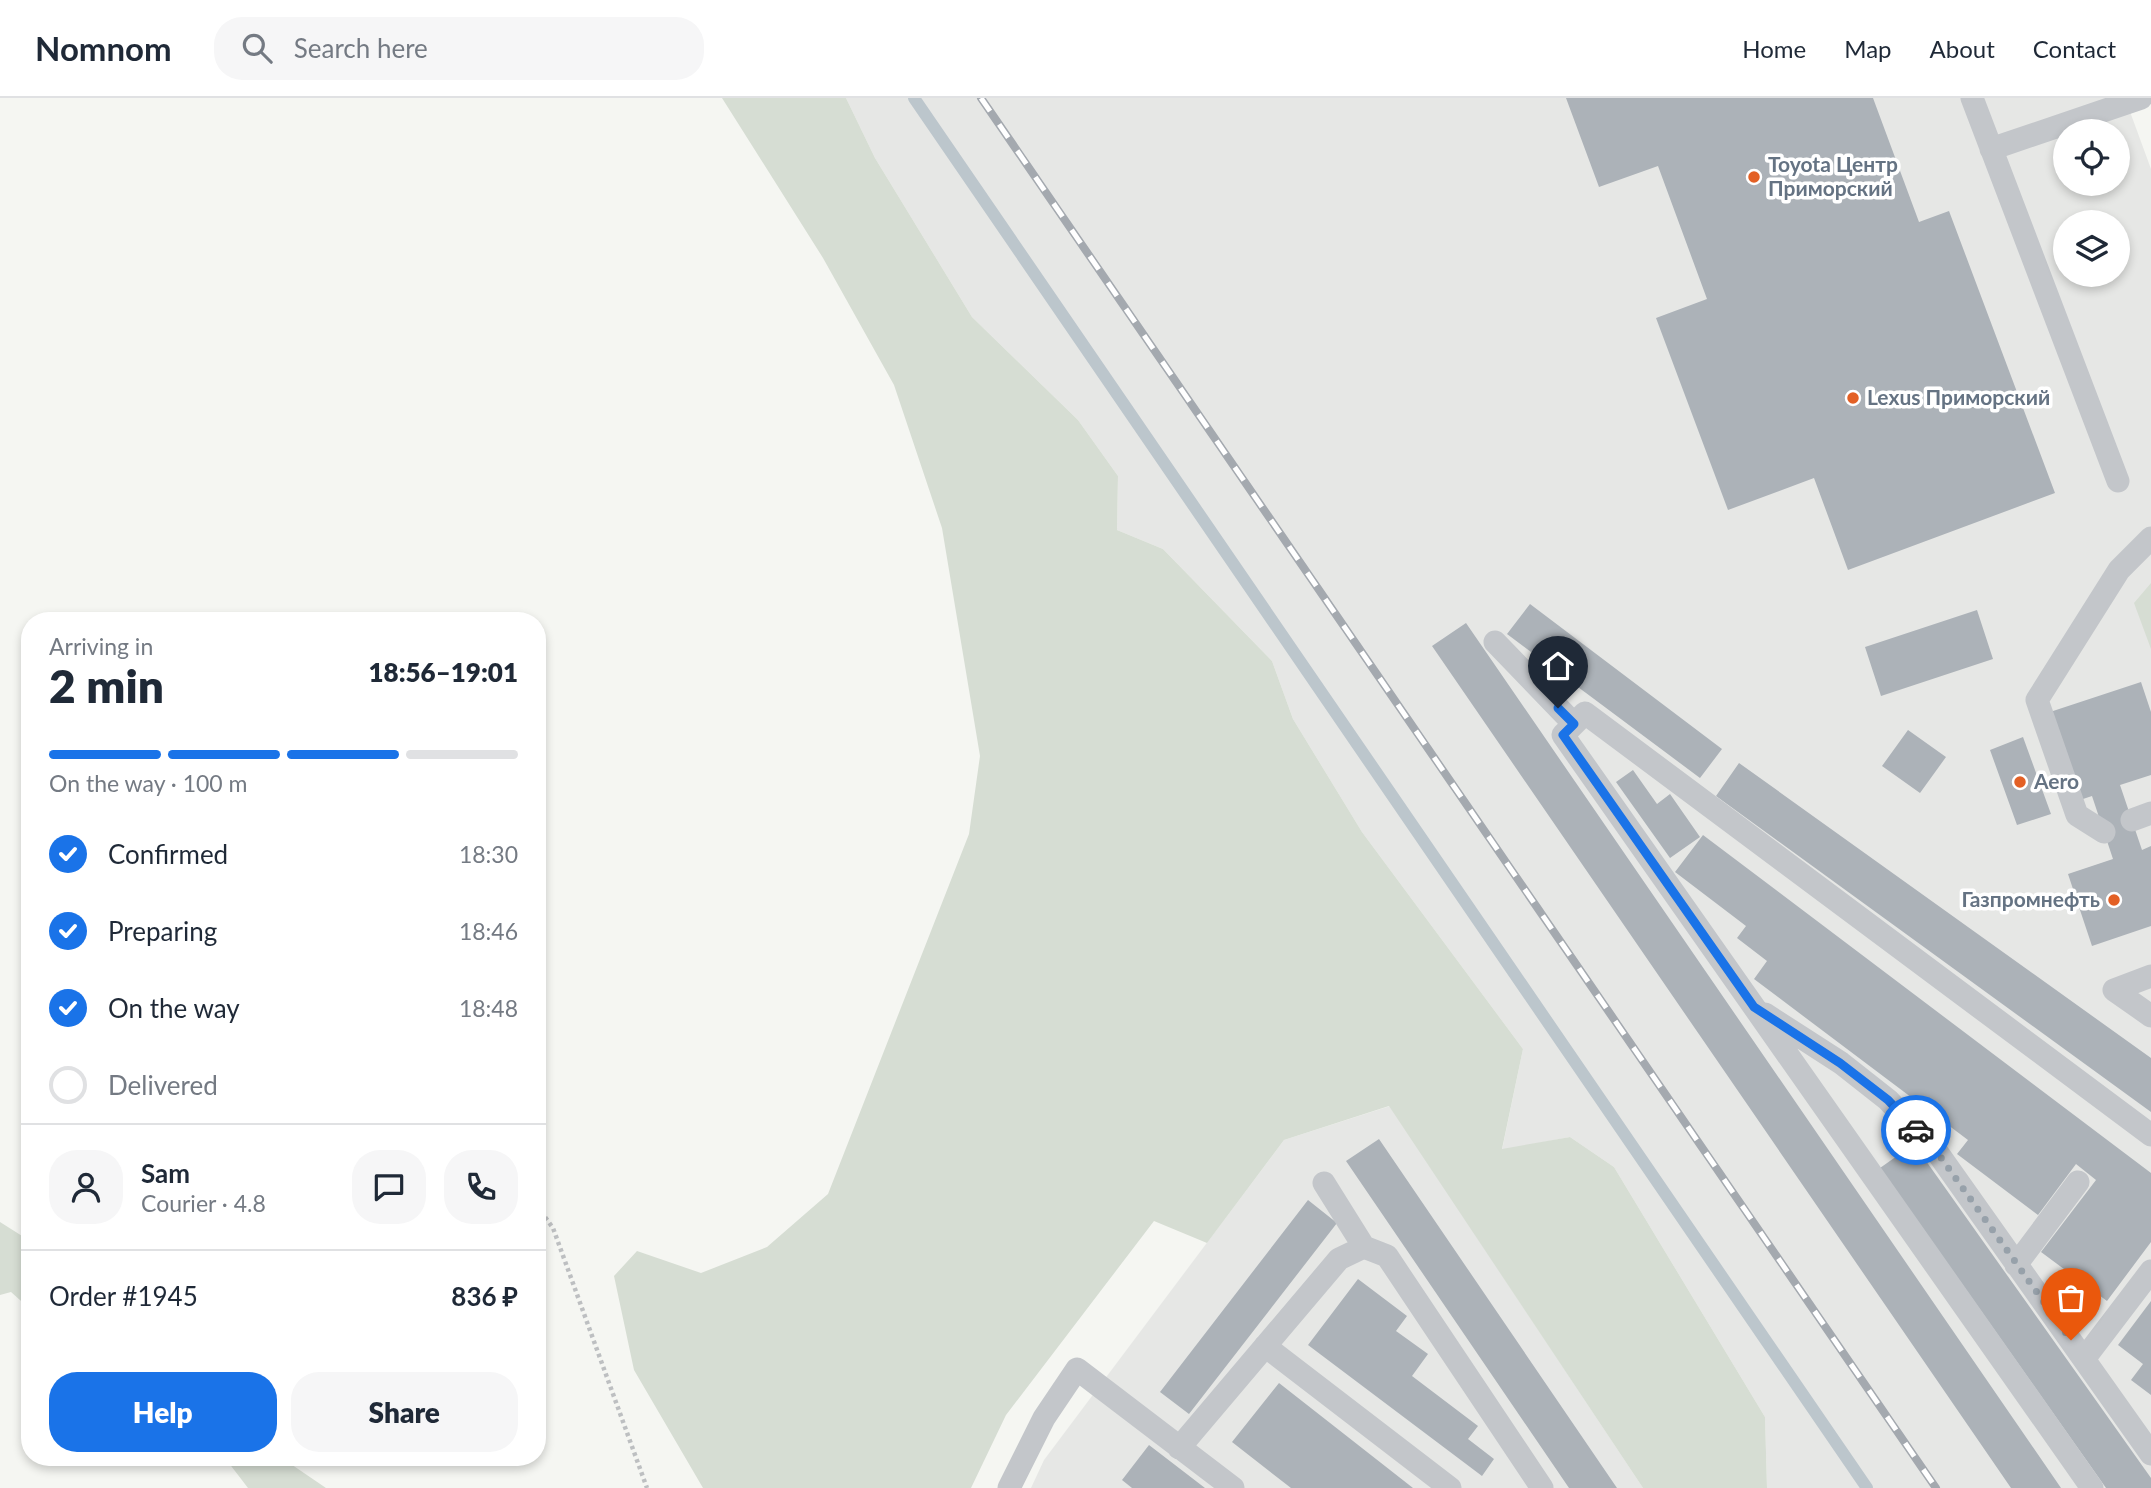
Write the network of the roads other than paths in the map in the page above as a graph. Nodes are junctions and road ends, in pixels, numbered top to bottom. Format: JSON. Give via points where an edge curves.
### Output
{"nodes":[{"id":1,"x":1972,"y":98,"type":"edge"},
{"id":2,"x":2141,"y":98,"type":"edge"},
{"id":3,"x":1991,"y":149,"type":"junction"},
{"id":4,"x":2118,"y":481,"type":"dead end"},
{"id":5,"x":2151,"y":538,"type":"edge"},
{"id":6,"x":1495,"y":642,"type":"dead end"},
{"id":7,"x":1574,"y":724,"type":"junction"},
{"id":8,"x":2104,"y":832,"type":"dead end"},
{"id":9,"x":2151,"y":976,"type":"edge"},
{"id":10,"x":1754,"y":1007,"type":"junction"},
{"id":11,"x":2151,"y":1016,"type":"edge"},
{"id":12,"x":2151,"y":1135,"type":"edge"},
{"id":13,"x":2078,"y":1182,"type":"dead end"},
{"id":14,"x":1324,"y":1184,"type":"dead end"},
{"id":15,"x":1364,"y":1247,"type":"junction"},
{"id":16,"x":2017,"y":1265,"type":"junction"},
{"id":17,"x":2151,"y":1272,"type":"edge"},
{"id":18,"x":1265,"y":1346,"type":"junction"},
{"id":19,"x":2084,"y":1359,"type":"junction"},
{"id":20,"x":1180,"y":1448,"type":"junction"},
{"id":21,"x":2151,"y":1454,"type":"edge"},
{"id":22,"x":1009,"y":1488,"type":"edge"},
{"id":23,"x":1233,"y":1488,"type":"edge"},
{"id":24,"x":1450,"y":1488,"type":"edge"},
{"id":25,"x":1542,"y":1488,"type":"edge"},
{"id":26,"x":2092,"y":1488,"type":"edge"}],
"edges":[{"from":1,"to":3,"type":"lane"},
{"from":2,"to":3,"type":"lane"},
{"from":3,"to":4,"type":"lane"},
{"from":5,"to":8,"type":"lane","via":[[2119,570],[2037,700],[2077,815]]},
{"from":6,"to":7,"type":"lane"},
{"from":7,"to":10,"type":"lane","via":[[1563,735]]},
{"from":7,"to":12,"type":"lane","via":[[1585,712]]},
{"from":9,"to":11,"type":"lane","via":[[2114,990]]},
{"from":10,"to":16,"type":"lane","via":[[1888,1100],[1937,1152]]},
{"from":10,"to":26,"type":"lane"},
{"from":13,"to":16,"type":"lane"},
{"from":14,"to":15,"type":"lane"},
{"from":15,"to":18,"type":"lane","via":[[1339,1259]]},
{"from":15,"to":25,"type":"lane","via":[[1387,1256]]},
{"from":16,"to":19,"type":"lane"},
{"from":17,"to":19,"type":"lane"},
{"from":18,"to":20,"type":"lane"},
{"from":18,"to":24,"type":"lane"},
{"from":19,"to":21,"type":"lane"},
{"from":20,"to":22,"type":"lane","via":[[1077,1369],[1044,1418]]},
{"from":20,"to":23,"type":"lane"}]}
